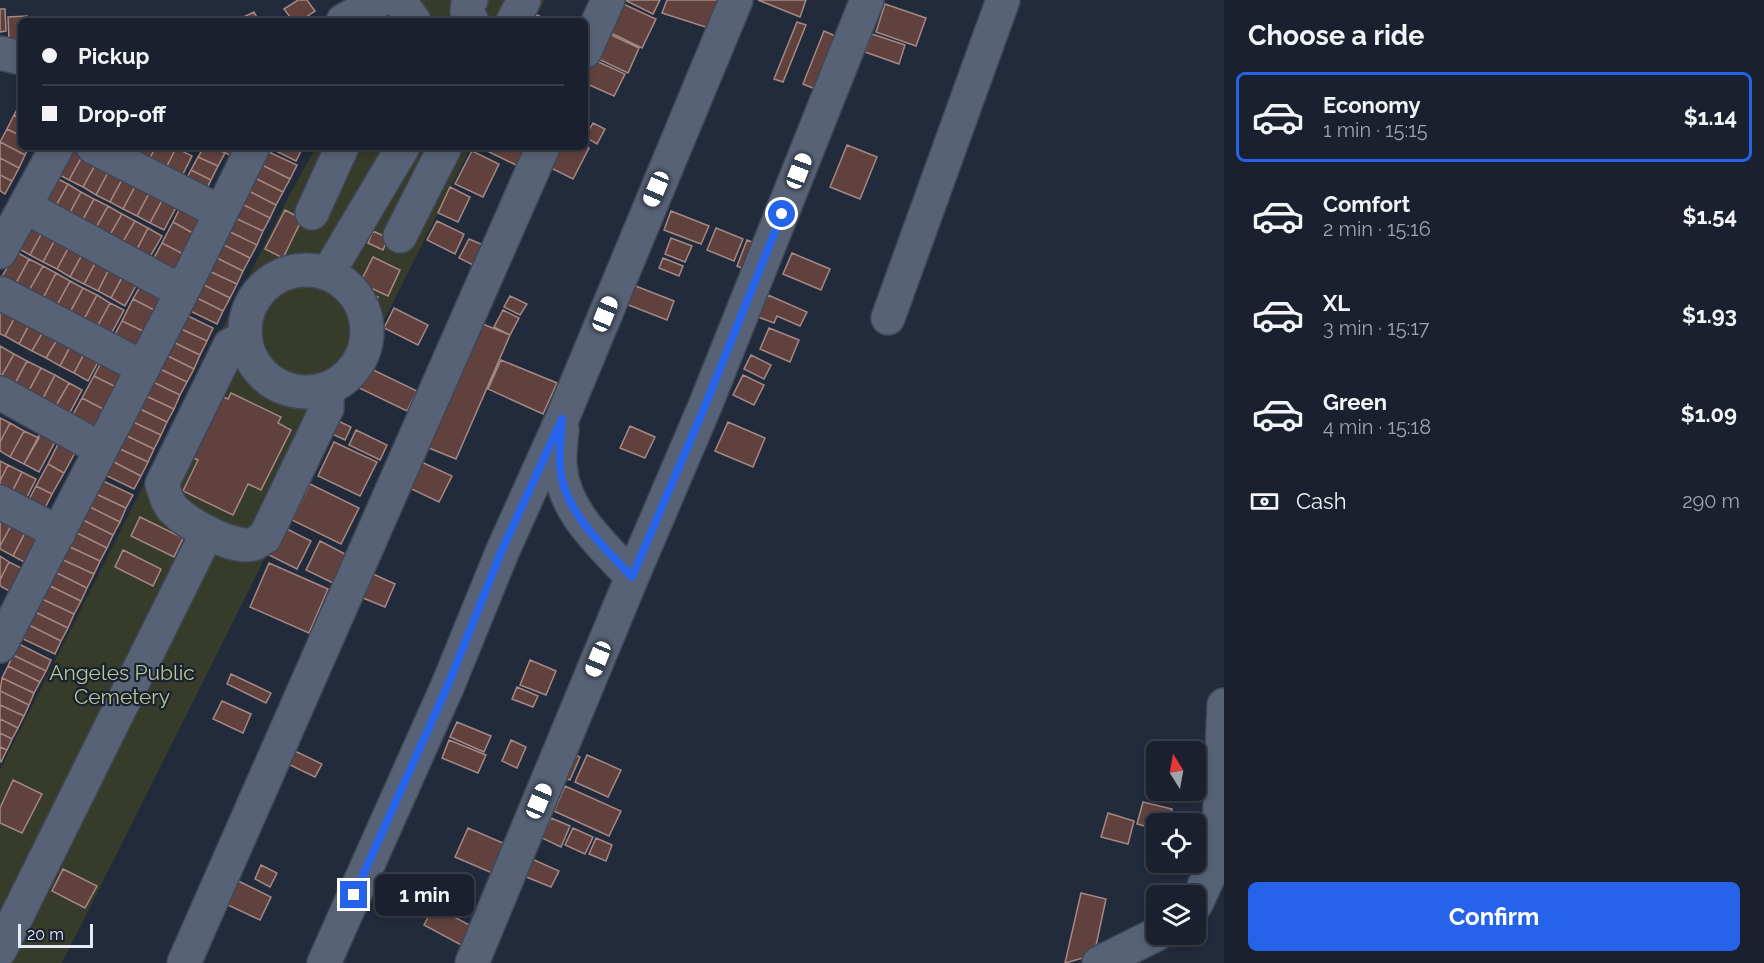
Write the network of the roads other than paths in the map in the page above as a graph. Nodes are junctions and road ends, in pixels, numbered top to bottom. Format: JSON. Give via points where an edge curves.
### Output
{"nodes":[{"id":1,"x":380,"y":0,"type":"edge"},
{"id":2,"x":399,"y":0,"type":"edge"},
{"id":3,"x":471,"y":0,"type":"edge"},
{"id":4,"x":524,"y":0,"type":"edge"},
{"id":5,"x":608,"y":0,"type":"edge"},
{"id":6,"x":736,"y":0,"type":"edge"},
{"id":7,"x":867,"y":0,"type":"edge"},
{"id":8,"x":1003,"y":0,"type":"edge"},
{"id":9,"x":348,"y":18,"type":"edge"},
{"id":10,"x":412,"y":18,"type":"edge"},
{"id":11,"x":470,"y":18,"type":"edge"},
{"id":12,"x":515,"y":18,"type":"edge"},
{"id":13,"x":588,"y":44,"type":"edge"},
{"id":14,"x":0,"y":53,"type":"edge"},
{"id":15,"x":18,"y":57,"type":"edge"},
{"id":16,"x":55,"y":150,"type":"edge"},
{"id":17,"x":99,"y":150,"type":"edge"},
{"id":18,"x":251,"y":150,"type":"edge"},
{"id":19,"x":341,"y":150,"type":"edge"},
{"id":20,"x":402,"y":150,"type":"edge"},
{"id":21,"x":438,"y":150,"type":"edge"},
{"id":22,"x":542,"y":150,"type":"edge"},
{"id":23,"x":383,"y":179,"type":"junction"},
{"id":24,"x":26,"y":207,"type":"junction"},
{"id":25,"x":220,"y":212,"type":"junction"},
{"id":26,"x":312,"y":213,"type":"dead end"},
{"id":27,"x":400,"y":236,"type":"dead end"},
{"id":28,"x":0,"y":252,"type":"edge"},
{"id":29,"x":328,"y":273,"type":"junction"},
{"id":30,"x":182,"y":292,"type":"junction"},
{"id":31,"x":0,"y":293,"type":"edge"},
{"id":32,"x":888,"y":318,"type":"dead end"},
{"id":33,"x":244,"y":337,"type":"junction"},
{"id":34,"x":142,"y":367,"type":"junction"},
{"id":35,"x":327,"y":389,"type":"junction"},
{"id":36,"x":0,"y":393,"type":"edge"},
{"id":37,"x":562,"y":419,"type":"junction"},
{"id":38,"x":101,"y":449,"type":"junction"},
{"id":39,"x":0,"y":502,"type":"edge"},
{"id":40,"x":59,"y":533,"type":"junction"},
{"id":41,"x":207,"y":533,"type":"junction"},
{"id":42,"x":632,"y":577,"type":"junction"},
{"id":43,"x":9,"y":604,"type":"edge"},
{"id":44,"x":0,"y":646,"type":"edge"},
{"id":45,"x":1224,"y":705,"type":"edge"},
{"id":46,"x":1205,"y":885,"type":"edge"},
{"id":47,"x":1146,"y":941,"type":"edge"},
{"id":48,"x":0,"y":950,"type":"edge"},
{"id":49,"x":184,"y":963,"type":"edge"},
{"id":50,"x":324,"y":963,"type":"edge"},
{"id":51,"x":472,"y":963,"type":"edge"},
{"id":52,"x":1099,"y":963,"type":"edge"}],
"edges":[{"from":1,"to":9,"type":"street"},
{"from":2,"to":10,"type":"street"},
{"from":3,"to":11,"type":"street","via":[[467,12]]},
{"from":4,"to":12,"type":"street"},
{"from":5,"to":13,"type":"street"},
{"from":6,"to":37,"type":"street"},
{"from":7,"to":42,"type":"street","via":[[705,406]]},
{"from":8,"to":32,"type":"street"},
{"from":14,"to":15,"type":"street"},
{"from":16,"to":24,"type":"street"},
{"from":17,"to":25,"type":"street"},
{"from":18,"to":25,"type":"street"},
{"from":19,"to":23,"type":"street"},
{"from":19,"to":26,"type":"street"},
{"from":20,"to":23,"type":"street"},
{"from":21,"to":27,"type":"street"},
{"from":22,"to":49,"type":"street"},
{"from":23,"to":29,"type":"street"},
{"from":24,"to":28,"type":"street"},
{"from":24,"to":30,"type":"street"},
{"from":25,"to":30,"type":"street"},
{"from":29,"to":33,"type":"street","via":[[287,273],[269,282],[255,297],[246,316]]},
{"from":29,"to":35,"type":"street","via":[[347,285],[361,302],[367,322],[367,344],[358,364],[344,380]]},
{"from":30,"to":34,"type":"street"},
{"from":31,"to":34,"type":"street"},
{"from":33,"to":35,"type":"street","via":[[249,355],[273,384],[309,393]]},
{"from":33,"to":41,"type":"street","via":[[230,345],[162,484],[173,509]]},
{"from":34,"to":38,"type":"street"},
{"from":35,"to":41,"type":"street","via":[[327,408],[265,537],[252,544],[239,544]]},
{"from":36,"to":38,"type":"street"},
{"from":37,"to":42,"type":"street","via":[[560,466],[567,496],[580,520]]},
{"from":37,"to":50,"type":"street"},
{"from":38,"to":40,"type":"street"},
{"from":39,"to":40,"type":"street"},
{"from":40,"to":43,"type":"street"},
{"from":41,"to":48,"type":"street"},
{"from":42,"to":51,"type":"street"},
{"from":43,"to":44,"type":"street"},
{"from":45,"to":46,"type":"street","via":[[1219,833]]},
{"from":47,"to":52,"type":"street"}]}
